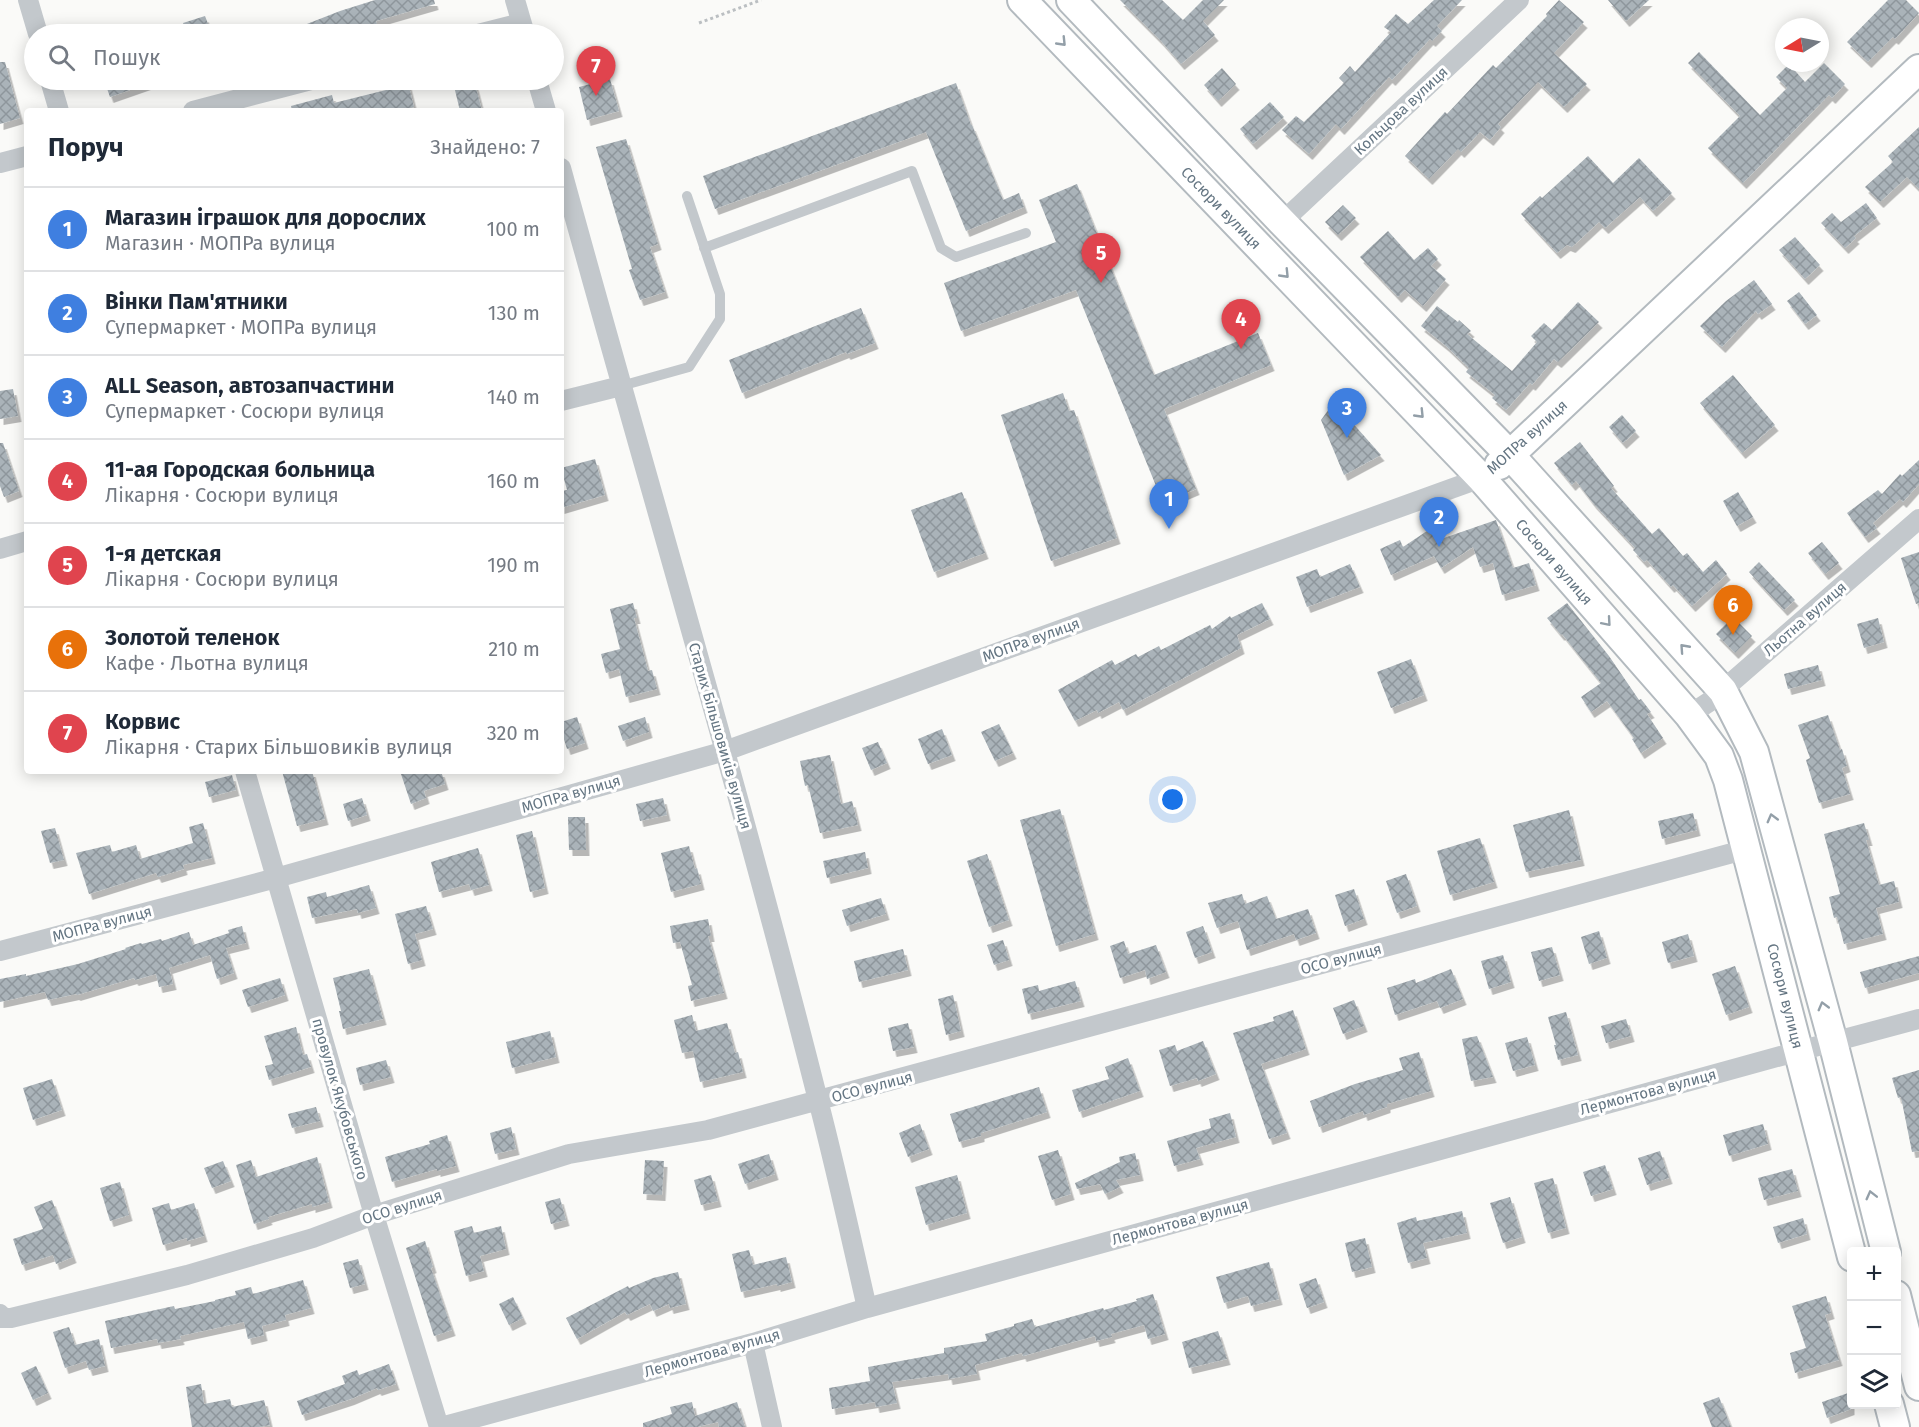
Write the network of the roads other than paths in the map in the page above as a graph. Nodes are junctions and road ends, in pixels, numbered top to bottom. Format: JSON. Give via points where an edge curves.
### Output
{"nodes":[{"id":1,"x":28,"y":0,"type":"edge"},
{"id":2,"x":515,"y":0,"type":"edge"},
{"id":3,"x":1022,"y":0,"type":"edge"},
{"id":4,"x":1071,"y":0,"type":"edge"},
{"id":5,"x":1519,"y":0,"type":"edge"},
{"id":6,"x":35,"y":24,"type":"edge"},
{"id":7,"x":522,"y":24,"type":"edge"},
{"id":8,"x":1919,"y":69,"type":"edge"},
{"id":9,"x":53,"y":90,"type":"edge"},
{"id":10,"x":272,"y":90,"type":"edge"},
{"id":11,"x":540,"y":90,"type":"edge"},
{"id":12,"x":57,"y":108,"type":"edge"},
{"id":13,"x":204,"y":108,"type":"edge"},
{"id":14,"x":545,"y":108,"type":"edge"},
{"id":15,"x":24,"y":157,"type":"edge"},
{"id":16,"x":0,"y":164,"type":"edge"},
{"id":17,"x":564,"y":179,"type":"edge"},
{"id":18,"x":687,"y":196,"type":"dead end"},
{"id":19,"x":1282,"y":222,"type":"junction"},
{"id":20,"x":1026,"y":233,"type":"dead end"},
{"id":21,"x":704,"y":248,"type":"junction"},
{"id":22,"x":621,"y":386,"type":"junction"},
{"id":23,"x":564,"y":400,"type":"edge"},
{"id":24,"x":1497,"y":466,"type":"junction"},
{"id":25,"x":1919,"y":519,"type":"edge"},
{"id":26,"x":24,"y":542,"type":"edge"},
{"id":27,"x":0,"y":549,"type":"edge"},
{"id":28,"x":1723,"y":691,"type":"junction"},
{"id":29,"x":1689,"y":715,"type":"junction"},
{"id":30,"x":725,"y":751,"type":"junction"},
{"id":31,"x":246,"y":774,"type":"edge"},
{"id":32,"x":1747,"y":849,"type":"junction"},
{"id":33,"x":276,"y":878,"type":"junction"},
{"id":34,"x":0,"y":951,"type":"edge"},
{"id":35,"x":1919,"y":1019,"type":"edge"},
{"id":36,"x":1833,"y":1042,"type":"junction"},
{"id":37,"x":1799,"y":1051,"type":"junction"},
{"id":38,"x":819,"y":1101,"type":"junction"},
{"id":39,"x":374,"y":1215,"type":"junction"},
{"id":40,"x":1848,"y":1247,"type":"edge"},
{"id":41,"x":1885,"y":1247,"type":"edge"},
{"id":42,"x":1898,"y":1301,"type":"edge"},
{"id":43,"x":867,"y":1308,"type":"junction"},
{"id":44,"x":0,"y":1314,"type":"edge"},
{"id":45,"x":753,"y":1343,"type":"junction"},
{"id":46,"x":1919,"y":1386,"type":"edge"},
{"id":47,"x":1890,"y":1409,"type":"edge"},
{"id":48,"x":440,"y":1427,"type":"edge"},
{"id":49,"x":772,"y":1427,"type":"edge"},
{"id":50,"x":1895,"y":1427,"type":"edge"}],
"edges":[{"from":1,"to":6,"type":"street"},
{"from":2,"to":7,"type":"street"},
{"from":3,"to":24,"type":"street","name":"Сосюри вулиця","one_way":true},
{"from":4,"to":19,"type":"street","name":"Сосюри вулиця"},
{"from":5,"to":19,"type":"street","name":"Кольцова вулиця"},
{"from":8,"to":24,"type":"street","name":"МОПРа вулиця"},
{"from":9,"to":12,"type":"street"},
{"from":10,"to":13,"type":"street"},
{"from":11,"to":14,"type":"street"},
{"from":15,"to":16,"type":"street"},
{"from":17,"to":22,"type":"street","name":"Старих Більшовиків вулиця"},
{"from":18,"to":21,"type":"lane"},
{"from":19,"to":24,"type":"street","name":"Сосюри вулиця"},
{"from":20,"to":21,"type":"lane","via":[[956,257],[941,248],[912,171]]},
{"from":21,"to":22,"type":"lane","via":[[720,294],[720,319],[689,367]]},
{"from":22,"to":23,"type":"street"},
{"from":22,"to":30,"type":"street","name":"Старих Більшовиків вулиця"},
{"from":28,"to":24,"type":"street","name":"Сосюри вулиця","one_way":true},
{"from":24,"to":29,"type":"street","name":"Сосюри вулиця","one_way":true},
{"from":24,"to":30,"type":"street","name":"МОПРа вулиця"},
{"from":25,"to":28,"type":"street","name":"Льотна вулиця"},
{"from":26,"to":27,"type":"street"},
{"from":28,"to":29,"type":"street","name":"Льотна вулиця"},
{"from":36,"to":28,"type":"street","name":"Сосюри вулиця","one_way":true,"via":[[1754,752]]},
{"from":29,"to":32,"type":"street","name":"Сосюри вулиця","via":[[1719,756]]},
{"from":30,"to":33,"type":"street","name":"МОПРа вулиця"},
{"from":30,"to":38,"type":"street","name":"Старих Більшовиків вулиця"},
{"from":31,"to":33,"type":"street","name":"провулок Якубовського"},
{"from":32,"to":37,"type":"street","name":"Сосюри вулиця"},
{"from":32,"to":38,"type":"street","name":"ОСО вулиця"},
{"from":33,"to":34,"type":"street","name":"МОПРа вулиця"},
{"from":33,"to":39,"type":"street","name":"провулок Якубовського"},
{"from":35,"to":36,"type":"street","name":"Лермонтова вулиця"},
{"from":36,"to":37,"type":"street","name":"Лермонтова вулиця"},
{"from":41,"to":36,"type":"street","name":"Сосюри вулиця","one_way":true},
{"from":37,"to":40,"type":"street","name":"Сосюри вулиця"},
{"from":37,"to":43,"type":"street","name":"Лермонтова вулиця"},
{"from":38,"to":39,"type":"street","name":"ОСО вулиця","via":[[708,1130],[569,1154]]},
{"from":38,"to":43,"type":"street","name":"Старих Більшовиків вулиця"},
{"from":39,"to":44,"type":"street","name":"ОСО вулиця","via":[[313,1238],[187,1275],[11,1318],[1,1318]]},
{"from":39,"to":48,"type":"street","name":"провулок Якубовського"},
{"from":42,"to":46,"type":"street"},
{"from":43,"to":45,"type":"street","name":"Лермонтова вулиця"},
{"from":45,"to":48,"type":"street","name":"Лермонтова вулиця"},
{"from":45,"to":49,"type":"street"},
{"from":47,"to":50,"type":"street"}]}
